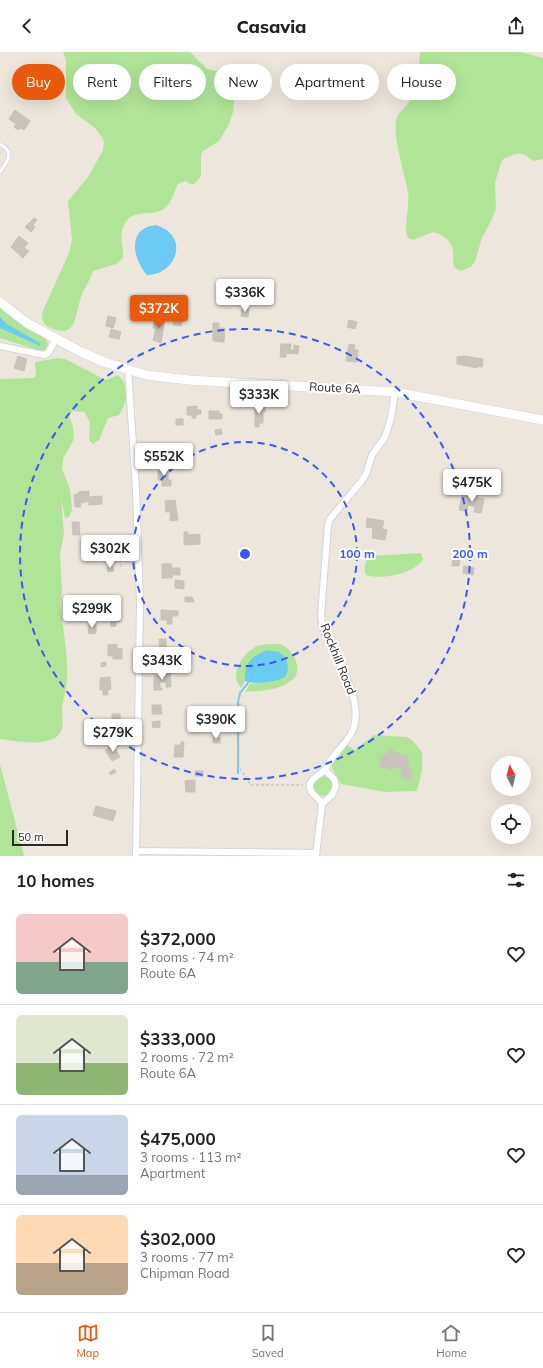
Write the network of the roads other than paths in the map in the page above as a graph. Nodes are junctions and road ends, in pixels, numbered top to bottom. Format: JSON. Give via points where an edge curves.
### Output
{"nodes":[{"id":1,"x":0,"y":144,"type":"edge"},
{"id":2,"x":0,"y":172,"type":"edge"},
{"id":3,"x":0,"y":302,"type":"edge"},
{"id":4,"x":56,"y":339,"type":"junction"},
{"id":5,"x":2,"y":345,"type":"edge"},
{"id":6,"x":128,"y":369,"type":"junction"},
{"id":7,"x":395,"y":392,"type":"junction"},
{"id":8,"x":543,"y":420,"type":"edge"},
{"id":9,"x":325,"y":770,"type":"junction"},
{"id":10,"x":322,"y":804,"type":"junction"},
{"id":11,"x":136,"y":853,"type":"edge"},
{"id":12,"x":316,"y":855,"type":"edge"}],
"edges":[{"from":1,"to":2,"type":"lane","via":[[10,156]]},
{"from":3,"to":4,"type":"main road","name":"Route 6A","via":[[27,323]]},
{"from":4,"to":5,"type":"street","via":[[44,355]]},
{"from":4,"to":6,"type":"main road","name":"Route 6A","via":[[81,352]]},
{"from":6,"to":7,"type":"main road","name":"Route 6A","via":[[146,375],[189,380]]},
{"from":6,"to":11,"type":"street","via":[[140,603]]},
{"from":7,"to":8,"type":"main road","name":"Route 6A"},
{"from":7,"to":9,"type":"street","name":"Rockhill Road","via":[[392,418],[385,437],[372,455],[366,474],[328,525],[322,624],[351,690],[356,713],[352,732]]},
{"from":9,"to":10,"type":"street","via":[[334,778],[336,786],[332,795]]},
{"from":9,"to":10,"type":"street","name":"Rockhill Road","via":[[314,777],[310,786]]},
{"from":10,"to":12,"type":"street"},
{"from":11,"to":12,"type":"street"}]}
